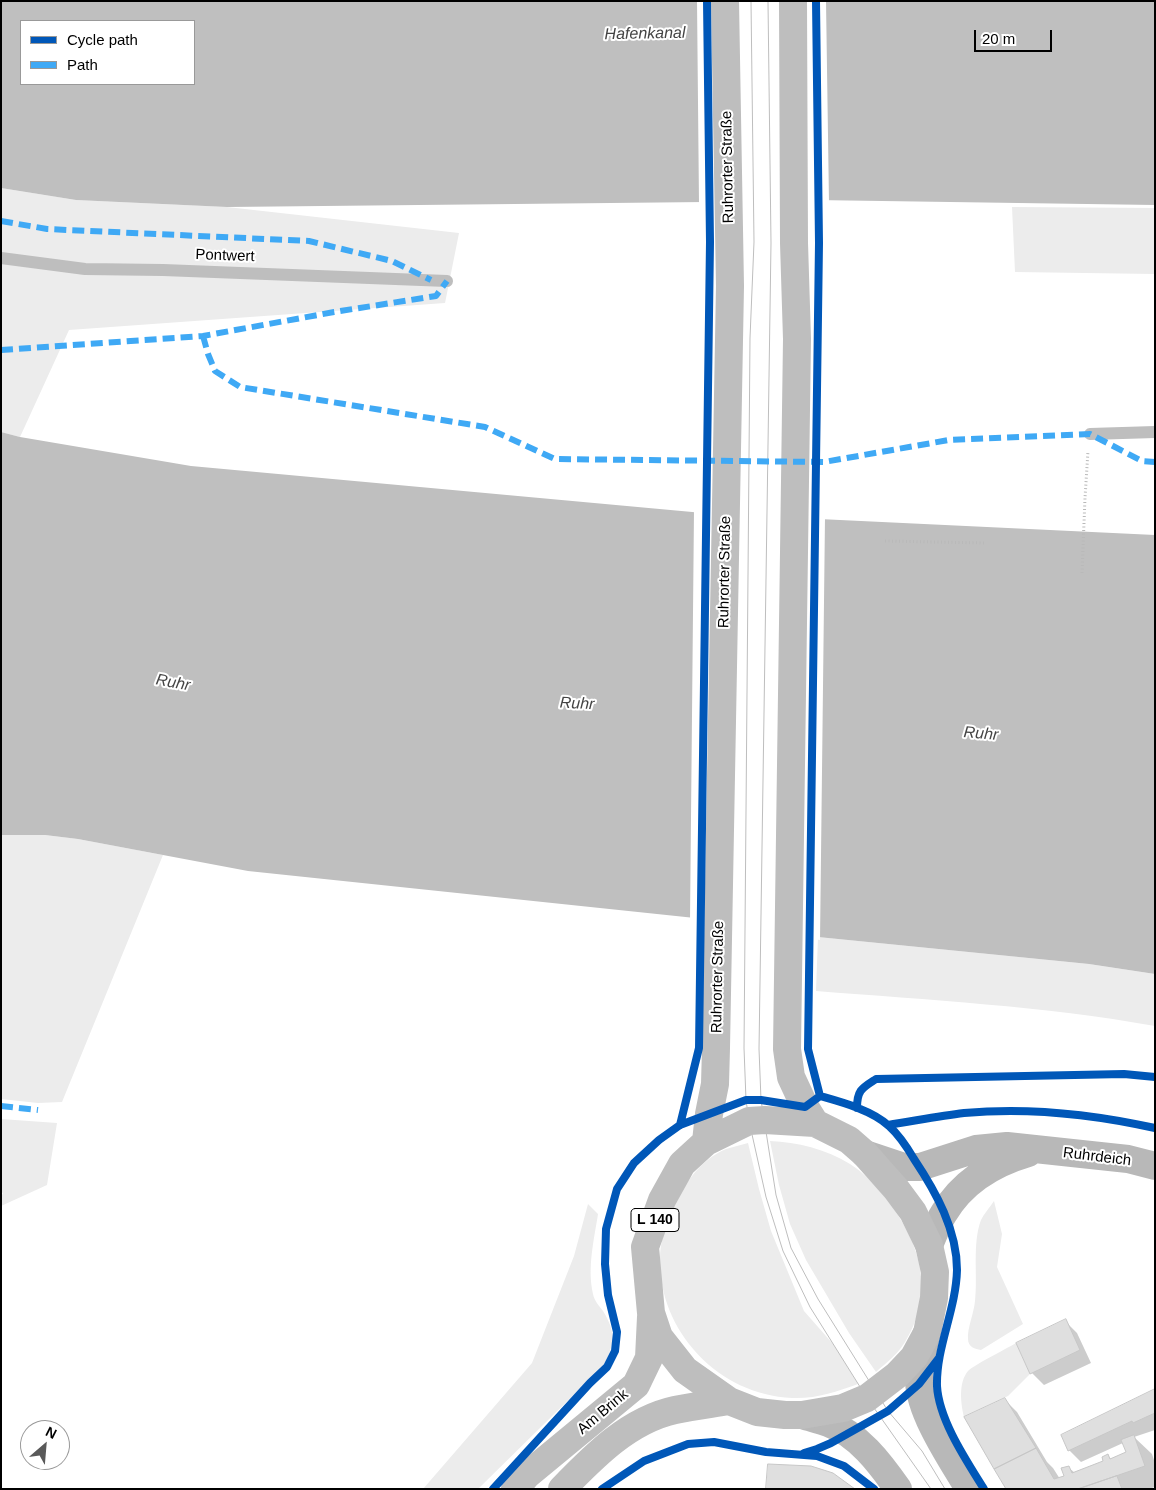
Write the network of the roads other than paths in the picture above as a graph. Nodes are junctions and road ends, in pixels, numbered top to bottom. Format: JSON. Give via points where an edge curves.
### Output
{"nodes":[{"id":1,"x":725,"y":1,"type":"edge"},
{"id":2,"x":793,"y":1,"type":"edge"},
{"id":3,"x":1,"y":258,"type":"edge"},
{"id":4,"x":447,"y":281,"type":"dead end"},
{"id":5,"x":1155,"y":432,"type":"edge"},
{"id":6,"x":1090,"y":434,"type":"road end"},
{"id":7,"x":815,"y":1123,"type":"junction"},
{"id":8,"x":706,"y":1142,"type":"junction"},
{"id":9,"x":1039,"y":1150,"type":"junction"},
{"id":10,"x":865,"y":1154,"type":"junction"},
{"id":11,"x":1155,"y":1166,"type":"edge"},
{"id":12,"x":929,"y":1245,"type":"junction"},
{"id":13,"x":651,"y":1313,"type":"junction"},
{"id":14,"x":927,"y":1333,"type":"junction"},
{"id":15,"x":729,"y":1401,"type":"junction"},
{"id":16,"x":802,"y":1416,"type":"junction"},
{"id":17,"x":514,"y":1489,"type":"edge"},
{"id":18,"x":562,"y":1489,"type":"edge"},
{"id":19,"x":898,"y":1489,"type":"edge"},
{"id":20,"x":969,"y":1489,"type":"edge"}],
"edges":[{"from":1,"to":8,"type":"main road","name":"Ruhrorter Straße","via":[[729,338],[715,1084]]},
{"from":2,"to":7,"type":"main road","via":[[797,339],[786,1049],[791,1077]]},
{"from":3,"to":4,"type":"lane","name":"Pontwert","via":[[85,269]]},
{"from":5,"to":6,"type":"lane"},
{"from":7,"to":8,"type":"main road","number":"L 140","via":[[749,1121]]},
{"from":7,"to":10,"type":"main road","number":"L 140","via":[[849,1140]]},
{"from":8,"to":13,"type":"main road","number":"L 140","via":[[682,1164],[662,1200],[645,1247]]},
{"from":9,"to":10,"type":"main road","name":"Ruhrdeich","number":"L 140","via":[[1007,1146],[976,1149],[920,1167],[904,1167]]},
{"from":9,"to":11,"type":"main road","name":"Ruhrdeich","number":"L 140"},
{"from":9,"to":12,"type":"main road","name":"Ruhrdeich","number":"L 140","via":[[1007,1160],[978,1176],[944,1212]]},
{"from":10,"to":12,"type":"main road","number":"L 140","via":[[913,1212]]},
{"from":12,"to":14,"type":"main road","number":"L 140","via":[[935,1272]]},
{"from":13,"to":15,"type":"main road","number":"L 140","via":[[659,1337],[685,1370]]},
{"from":13,"to":17,"type":"main road","name":"Am Brink","via":[[649,1358],[636,1385]]},
{"from":14,"to":16,"type":"main road","number":"L 140","via":[[914,1357],[867,1398],[844,1408]]},
{"from":14,"to":20,"type":"main road","via":[[919,1384],[928,1419]]},
{"from":15,"to":16,"type":"main road","number":"L 140","via":[[757,1412]]},
{"from":15,"to":18,"type":"main road","name":"Am Brink","via":[[674,1410],[645,1421],[594,1456]]},
{"from":16,"to":19,"type":"main road","via":[[848,1433],[866,1449]]}]}
